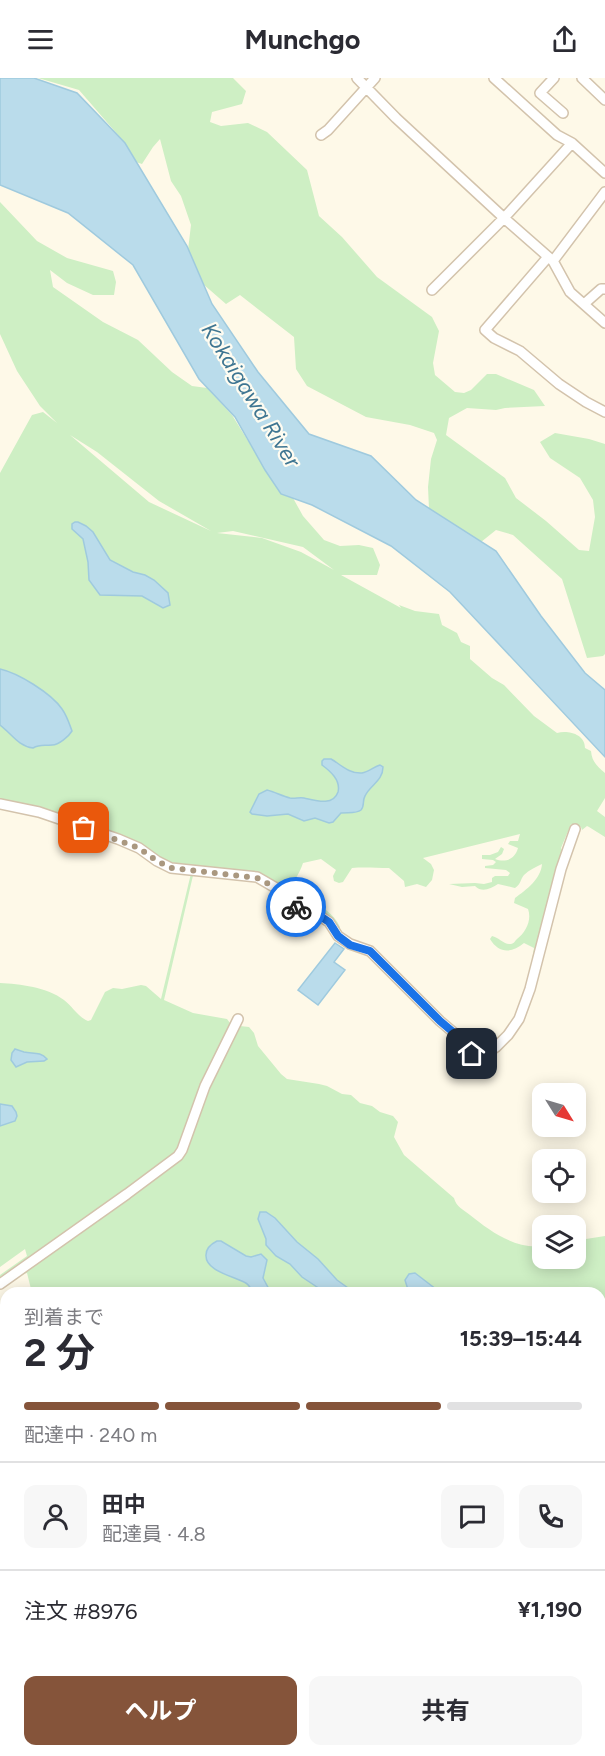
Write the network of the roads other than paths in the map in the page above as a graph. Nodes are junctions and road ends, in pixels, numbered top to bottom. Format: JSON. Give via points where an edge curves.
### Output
{"nodes":[{"id":1,"x":357,"y":78,"type":"edge"},
{"id":2,"x":375,"y":78,"type":"edge"},
{"id":3,"x":494,"y":78,"type":"edge"},
{"id":4,"x":554,"y":78,"type":"edge"},
{"id":5,"x":582,"y":78,"type":"edge"},
{"id":6,"x":507,"y":82,"type":"edge"},
{"id":7,"x":366,"y":88,"type":"junction"},
{"id":8,"x":605,"y":100,"type":"edge"},
{"id":9,"x":563,"y":113,"type":"dead end"},
{"id":10,"x":321,"y":135,"type":"dead end"},
{"id":11,"x":572,"y":143,"type":"junction"},
{"id":12,"x":605,"y":173,"type":"edge"},
{"id":13,"x":605,"y":192,"type":"edge"},
{"id":14,"x":504,"y":218,"type":"junction"},
{"id":15,"x":551,"y":259,"type":"junction"},
{"id":16,"x":605,"y":289,"type":"edge"},
{"id":17,"x":432,"y":290,"type":"dead end"},
{"id":18,"x":584,"y":304,"type":"junction"},
{"id":19,"x":605,"y":322,"type":"edge"},
{"id":20,"x":605,"y":412,"type":"edge"},
{"id":21,"x":0,"y":804,"type":"edge"},
{"id":22,"x":575,"y":829,"type":"dead end"},
{"id":23,"x":238,"y":1019,"type":"dead end"},
{"id":24,"x":0,"y":1284,"type":"edge"}],
"edges":[{"from":1,"to":7,"type":"street"},
{"from":2,"to":7,"type":"street"},
{"from":3,"to":6,"type":"street"},
{"from":4,"to":9,"type":"street","via":[[540,93]]},
{"from":5,"to":8,"type":"street"},
{"from":6,"to":11,"type":"street","via":[[556,135]]},
{"from":7,"to":10,"type":"street"},
{"from":7,"to":14,"type":"street"},
{"from":11,"to":12,"type":"street"},
{"from":11,"to":14,"type":"street"},
{"from":13,"to":15,"type":"street"},
{"from":14,"to":15,"type":"street"},
{"from":14,"to":17,"type":"street"},
{"from":15,"to":18,"type":"street","via":[[570,292]]},
{"from":15,"to":20,"type":"street","via":[[485,330]]},
{"from":16,"to":18,"type":"street"},
{"from":18,"to":19,"type":"street"},
{"from":21,"to":22,"type":"street","via":[[39,812],[118,839],[171,868],[267,881],[292,904],[329,922],[350,945],[370,951],[466,1043],[472,1054],[484,1055],[508,1035],[519,1019]]},
{"from":23,"to":24,"type":"street","via":[[205,1086],[178,1156]]}]}
